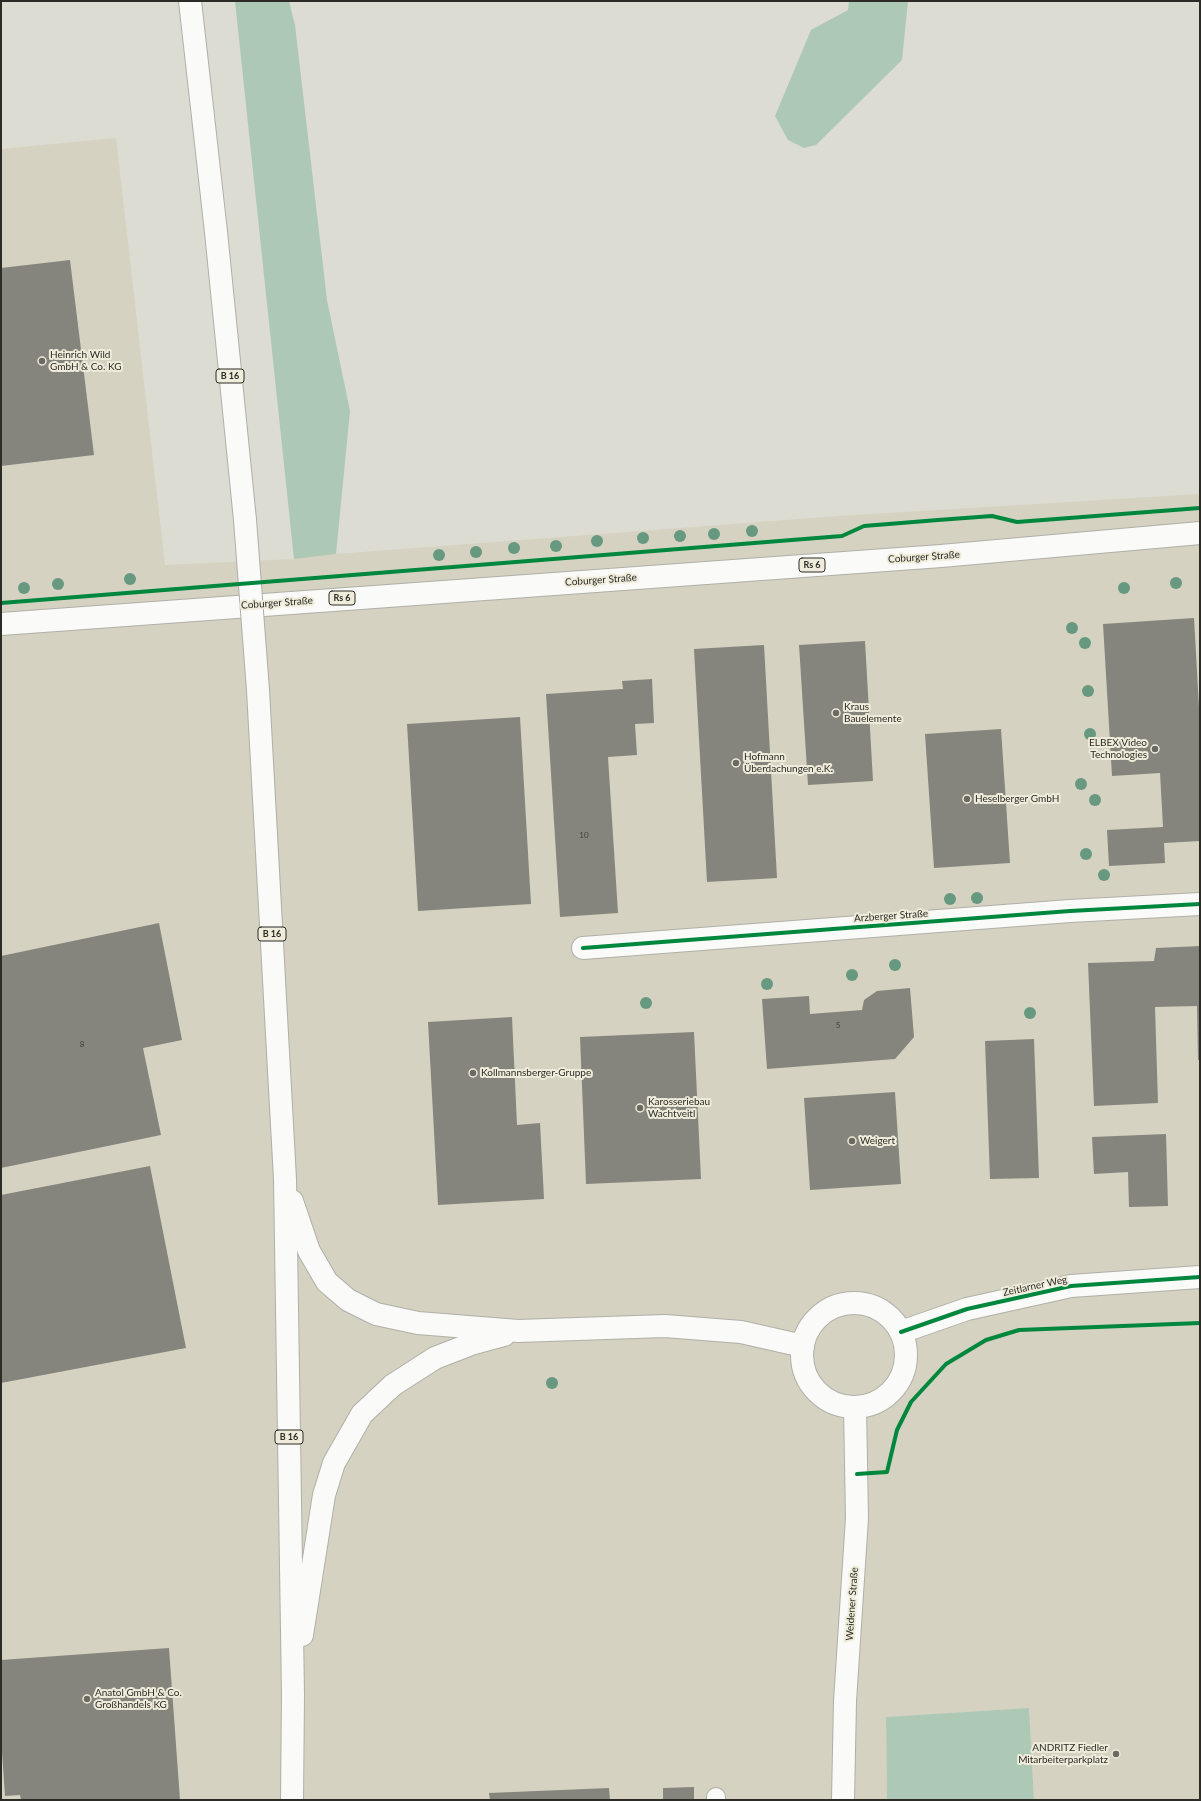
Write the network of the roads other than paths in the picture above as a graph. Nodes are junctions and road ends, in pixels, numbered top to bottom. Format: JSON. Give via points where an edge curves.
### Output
{"nodes":[{"id":1,"x":190,"y":6,"type":"edge"},
{"id":2,"x":1200,"y":533,"type":"edge"},
{"id":3,"x":1,"y":624,"type":"edge"},
{"id":4,"x":1200,"y":904,"type":"edge"},
{"id":5,"x":583,"y":948,"type":"dead end"},
{"id":6,"x":285,"y":1179,"type":"junction"},
{"id":7,"x":1200,"y":1277,"type":"edge"},
{"id":8,"x":518,"y":1331,"type":"junction"},
{"id":9,"x":901,"y":1332,"type":"junction"},
{"id":10,"x":803,"y":1346,"type":"junction"},
{"id":11,"x":855,"y":1407,"type":"junction"},
{"id":12,"x":293,"y":1695,"type":"junction"},
{"id":13,"x":292,"y":1800,"type":"edge"},
{"id":14,"x":843,"y":1800,"type":"edge"}],
"edges":[{"from":1,"to":6,"type":"main road","number":"B 16","bridge":true,"via":[[245,520],[258,690]]},
{"from":2,"to":3,"type":"main road","name":"Coburger Straße","number":"Rs 6","via":[[942,556]]},
{"from":4,"to":5,"type":"main road","name":"Arzberger Straße","via":[[1070,911]]},
{"from":6,"to":8,"type":"main road","number":"B 16","via":[[308,1251],[327,1282],[348,1300],[376,1314],[418,1323]]},
{"from":6,"to":12,"type":"main road","number":"B 16"},
{"from":7,"to":9,"type":"main road","name":"Zeitlarner Weg","via":[[1071,1286],[967,1309]]},
{"from":8,"to":10,"type":"main road","via":[[665,1326],[741,1332]]},
{"from":8,"to":12,"type":"main road","number":"B 16","via":[[471,1344],[435,1358],[393,1385],[362,1414],[334,1463],[324,1495]]},
{"from":9,"to":10,"type":"main road","via":[[892,1319],[880,1309],[850,1303],[834,1306],[821,1314],[810,1326]]},
{"from":9,"to":11,"type":"main road","via":[[906,1347],[902,1376],[883,1399],[870,1405]]},
{"from":10,"to":11,"type":"main road","via":[[801,1356],[804,1372],[812,1386],[824,1398],[839,1405]]},
{"from":11,"to":14,"type":"main road","name":"Weidener Straße","via":[[857,1518],[845,1701]]},
{"from":12,"to":13,"type":"main road","number":"B 16"}]}
